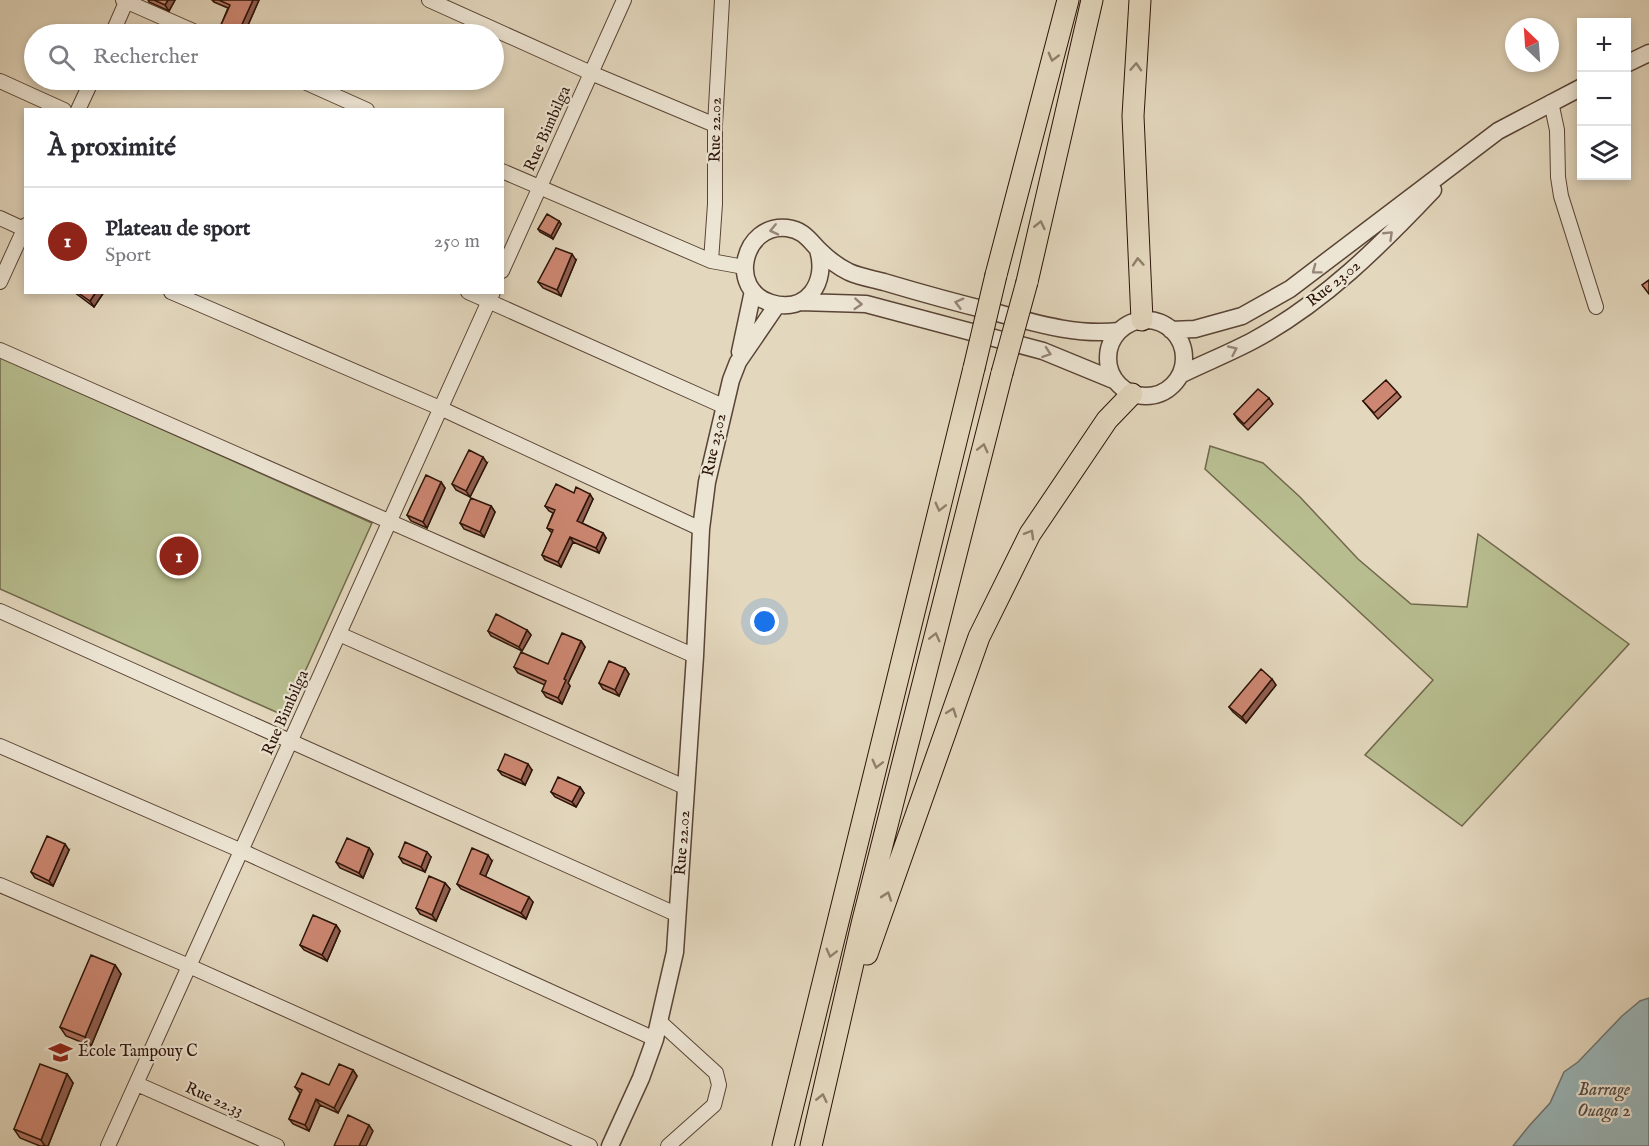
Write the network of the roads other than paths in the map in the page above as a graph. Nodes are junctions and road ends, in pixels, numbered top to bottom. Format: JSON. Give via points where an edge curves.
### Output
{"nodes":[{"id":1,"x":126,"y":0,"type":"edge"},
{"id":2,"x":429,"y":0,"type":"edge"},
{"id":3,"x":624,"y":0,"type":"edge"},
{"id":4,"x":722,"y":0,"type":"edge"},
{"id":5,"x":1068,"y":0,"type":"edge"},
{"id":6,"x":1092,"y":0,"type":"edge"},
{"id":7,"x":1140,"y":0,"type":"edge"},
{"id":8,"x":116,"y":24,"type":"edge"},
{"id":9,"x":178,"y":24,"type":"edge"},
{"id":10,"x":482,"y":24,"type":"edge"},
{"id":11,"x":504,"y":34,"type":"edge"},
{"id":12,"x":1649,"y":53,"type":"edge"},
{"id":13,"x":1631,"y":62,"type":"edge"},
{"id":14,"x":591,"y":73,"type":"junction"},
{"id":15,"x":0,"y":81,"type":"edge"},
{"id":16,"x":1577,"y":89,"type":"edge"},
{"id":17,"x":87,"y":90,"type":"edge"},
{"id":18,"x":322,"y":90,"type":"edge"},
{"id":19,"x":1551,"y":102,"type":"junction"},
{"id":20,"x":60,"y":108,"type":"edge"},
{"id":21,"x":79,"y":108,"type":"edge"},
{"id":22,"x":363,"y":108,"type":"edge"},
{"id":23,"x":715,"y":125,"type":"junction"},
{"id":24,"x":1463,"y":158,"type":"junction"},
{"id":25,"x":504,"y":172,"type":"edge"},
{"id":26,"x":540,"y":188,"type":"junction"},
{"id":27,"x":0,"y":218,"type":"edge"},
{"id":28,"x":24,"y":228,"type":"edge"},
{"id":29,"x":24,"y":230,"type":"edge"},
{"id":30,"x":818,"y":250,"type":"junction"},
{"id":31,"x":711,"y":261,"type":"junction"},
{"id":32,"x":504,"y":267,"type":"edge"},
{"id":33,"x":744,"y":267,"type":"junction"},
{"id":34,"x":0,"y":282,"type":"edge"},
{"id":35,"x":753,"y":291,"type":"junction"},
{"id":36,"x":176,"y":294,"type":"edge"},
{"id":37,"x":491,"y":297,"type":"edge"},
{"id":38,"x":800,"y":302,"type":"junction"},
{"id":39,"x":777,"y":305,"type":"junction"},
{"id":40,"x":1596,"y":308,"type":"dead end"},
{"id":41,"x":1142,"y":320,"type":"junction"},
{"id":42,"x":1171,"y":330,"type":"junction"},
{"id":43,"x":1119,"y":331,"type":"junction"},
{"id":44,"x":0,"y":350,"type":"edge"},
{"id":45,"x":738,"y":362,"type":"junction"},
{"id":46,"x":1180,"y":375,"type":"junction"},
{"id":47,"x":1124,"y":388,"type":"junction"},
{"id":48,"x":723,"y":406,"type":"junction"},
{"id":49,"x":440,"y":408,"type":"junction"},
{"id":50,"x":390,"y":521,"type":"junction"},
{"id":51,"x":701,"y":529,"type":"junction"},
{"id":52,"x":0,"y":611,"type":"edge"},
{"id":53,"x":339,"y":634,"type":"junction"},
{"id":54,"x":695,"y":656,"type":"junction"},
{"id":55,"x":291,"y":743,"type":"junction"},
{"id":56,"x":0,"y":746,"type":"edge"},
{"id":57,"x":687,"y":788,"type":"junction"},
{"id":58,"x":242,"y":851,"type":"junction"},
{"id":59,"x":0,"y":885,"type":"edge"},
{"id":60,"x":678,"y":915,"type":"junction"},
{"id":61,"x":189,"y":966,"type":"junction"},
{"id":62,"x":659,"y":1021,"type":"junction"},
{"id":63,"x":654,"y":1039,"type":"junction"},
{"id":64,"x":833,"y":1050,"type":"junction"},
{"id":65,"x":137,"y":1084,"type":"junction"},
{"id":66,"x":108,"y":1146,"type":"edge"},
{"id":67,"x":277,"y":1146,"type":"edge"},
{"id":68,"x":590,"y":1146,"type":"edge"},
{"id":69,"x":610,"y":1146,"type":"edge"},
{"id":70,"x":668,"y":1146,"type":"edge"},
{"id":71,"x":783,"y":1146,"type":"edge"},
{"id":72,"x":811,"y":1146,"type":"edge"}],
"edges":[{"from":1,"to":8,"type":"street"},
{"from":1,"to":9,"type":"street"},
{"from":2,"to":10,"type":"street"},
{"from":3,"to":14,"type":"street","name":"Rue Bimbilga"},
{"from":4,"to":23,"type":"street","name":"Rue 22.02"},
{"from":5,"to":71,"type":"main road","one_way":true,"bridge":true,"via":[[996,275]]},
{"from":64,"to":6,"type":"main road","one_way":true,"bridge":true,"via":[[1028,282]]},
{"from":41,"to":7,"type":"main road","one_way":true,"via":[[1133,116]]},
{"from":11,"to":14,"type":"street"},
{"from":12,"to":13,"type":"street"},
{"from":14,"to":23,"type":"street"},
{"from":14,"to":26,"type":"street","name":"Rue Bimbilga"},
{"from":15,"to":20,"type":"street"},
{"from":16,"to":19,"type":"street","name":"Rue 23.02"},
{"from":17,"to":21,"type":"street"},
{"from":18,"to":22,"type":"street"},
{"from":19,"to":24,"type":"street","name":"Rue 23.02","via":[[1498,131]]},
{"from":19,"to":40,"type":"street","via":[[1557,130],[1561,196]]},
{"from":23,"to":31,"type":"street","name":"Rue 22.02"},
{"from":24,"to":42,"type":"street","name":"Rue 23.02","one_way":true,"via":[[1290,289],[1242,316],[1195,329]]},
{"from":46,"to":24,"type":"street","name":"Rue 23.02","one_way":true,"via":[[1255,339],[1344,278]]},
{"from":25,"to":26,"type":"street"},
{"from":26,"to":31,"type":"street"},
{"from":26,"to":32,"type":"street","name":"Rue Bimbilga"},
{"from":27,"to":28,"type":"street"},
{"from":29,"to":34,"type":"street"},
{"from":30,"to":33,"type":"street","one_way":true,"via":[[800,231],[774,229],[752,243]]},
{"from":30,"to":38,"type":"street","via":[[821,275],[810,295]]},
{"from":43,"to":30,"type":"street","one_way":true,"via":[[1097,334],[1047,327],[849,272]]},
{"from":31,"to":33,"type":"street"},
{"from":33,"to":35,"type":"street"},
{"from":35,"to":39,"type":"street"},
{"from":35,"to":45,"type":"street","name":"Rue 23.02"},
{"from":36,"to":49,"type":"street"},
{"from":37,"to":48,"type":"street"},
{"from":37,"to":49,"type":"street","name":"Rue Bimbilga"},
{"from":38,"to":39,"type":"street","name":"Rue 23.02"},
{"from":38,"to":47,"type":"street","name":"Rue 23.02","one_way":true,"via":[[866,304],[1044,351]]},
{"from":39,"to":45,"type":"street","name":"Rue 23.02"},
{"from":41,"to":42,"type":"street","name":"Rue 23.02"},
{"from":41,"to":43,"type":"street"},
{"from":42,"to":46,"type":"street","via":[[1183,352]]},
{"from":43,"to":47,"type":"street","via":[[1108,354],[1109,366]]},
{"from":44,"to":50,"type":"street"},
{"from":45,"to":48,"type":"street","name":"Rue 23.02"},
{"from":46,"to":47,"type":"street","name":"Rue 23.02","via":[[1167,390],[1156,395],[1144,396]]},
{"from":64,"to":47,"type":"main road","one_way":true,"via":[[979,637],[1029,534],[1107,420]]},
{"from":48,"to":51,"type":"street","name":"Rue 23.02"},
{"from":49,"to":50,"type":"street","name":"Rue Bimbilga"},
{"from":49,"to":51,"type":"street"},
{"from":50,"to":53,"type":"street","name":"Rue Bimbilga"},
{"from":50,"to":54,"type":"street"},
{"from":51,"to":54,"type":"street","name":"Rue 22.02"},
{"from":52,"to":55,"type":"street"},
{"from":53,"to":55,"type":"street","name":"Rue Bimbilga"},
{"from":53,"to":57,"type":"street"},
{"from":54,"to":57,"type":"street","name":"Rue 22.02"},
{"from":55,"to":58,"type":"street","name":"Rue Bimbilga"},
{"from":55,"to":60,"type":"street"},
{"from":56,"to":58,"type":"street"},
{"from":57,"to":60,"type":"street","name":"Rue 22.02"},
{"from":58,"to":61,"type":"street","name":"Rue Bimbilga"},
{"from":58,"to":63,"type":"street"},
{"from":59,"to":61,"type":"street"},
{"from":60,"to":62,"type":"street","name":"Rue 22.02","via":[[675,952]]},
{"from":61,"to":65,"type":"street","name":"Rue Bimbilga"},
{"from":61,"to":68,"type":"street"},
{"from":62,"to":63,"type":"street","name":"Rue 22.02"},
{"from":62,"to":70,"type":"street","via":[[716,1073],[719,1085],[714,1105]]},
{"from":63,"to":69,"type":"street","name":"Rue 22.02"},
{"from":72,"to":64,"type":"main road","one_way":true},
{"from":65,"to":66,"type":"street","name":"Rue Bimbilga"},
{"from":65,"to":67,"type":"street","name":"Rue 22.33"}]}
